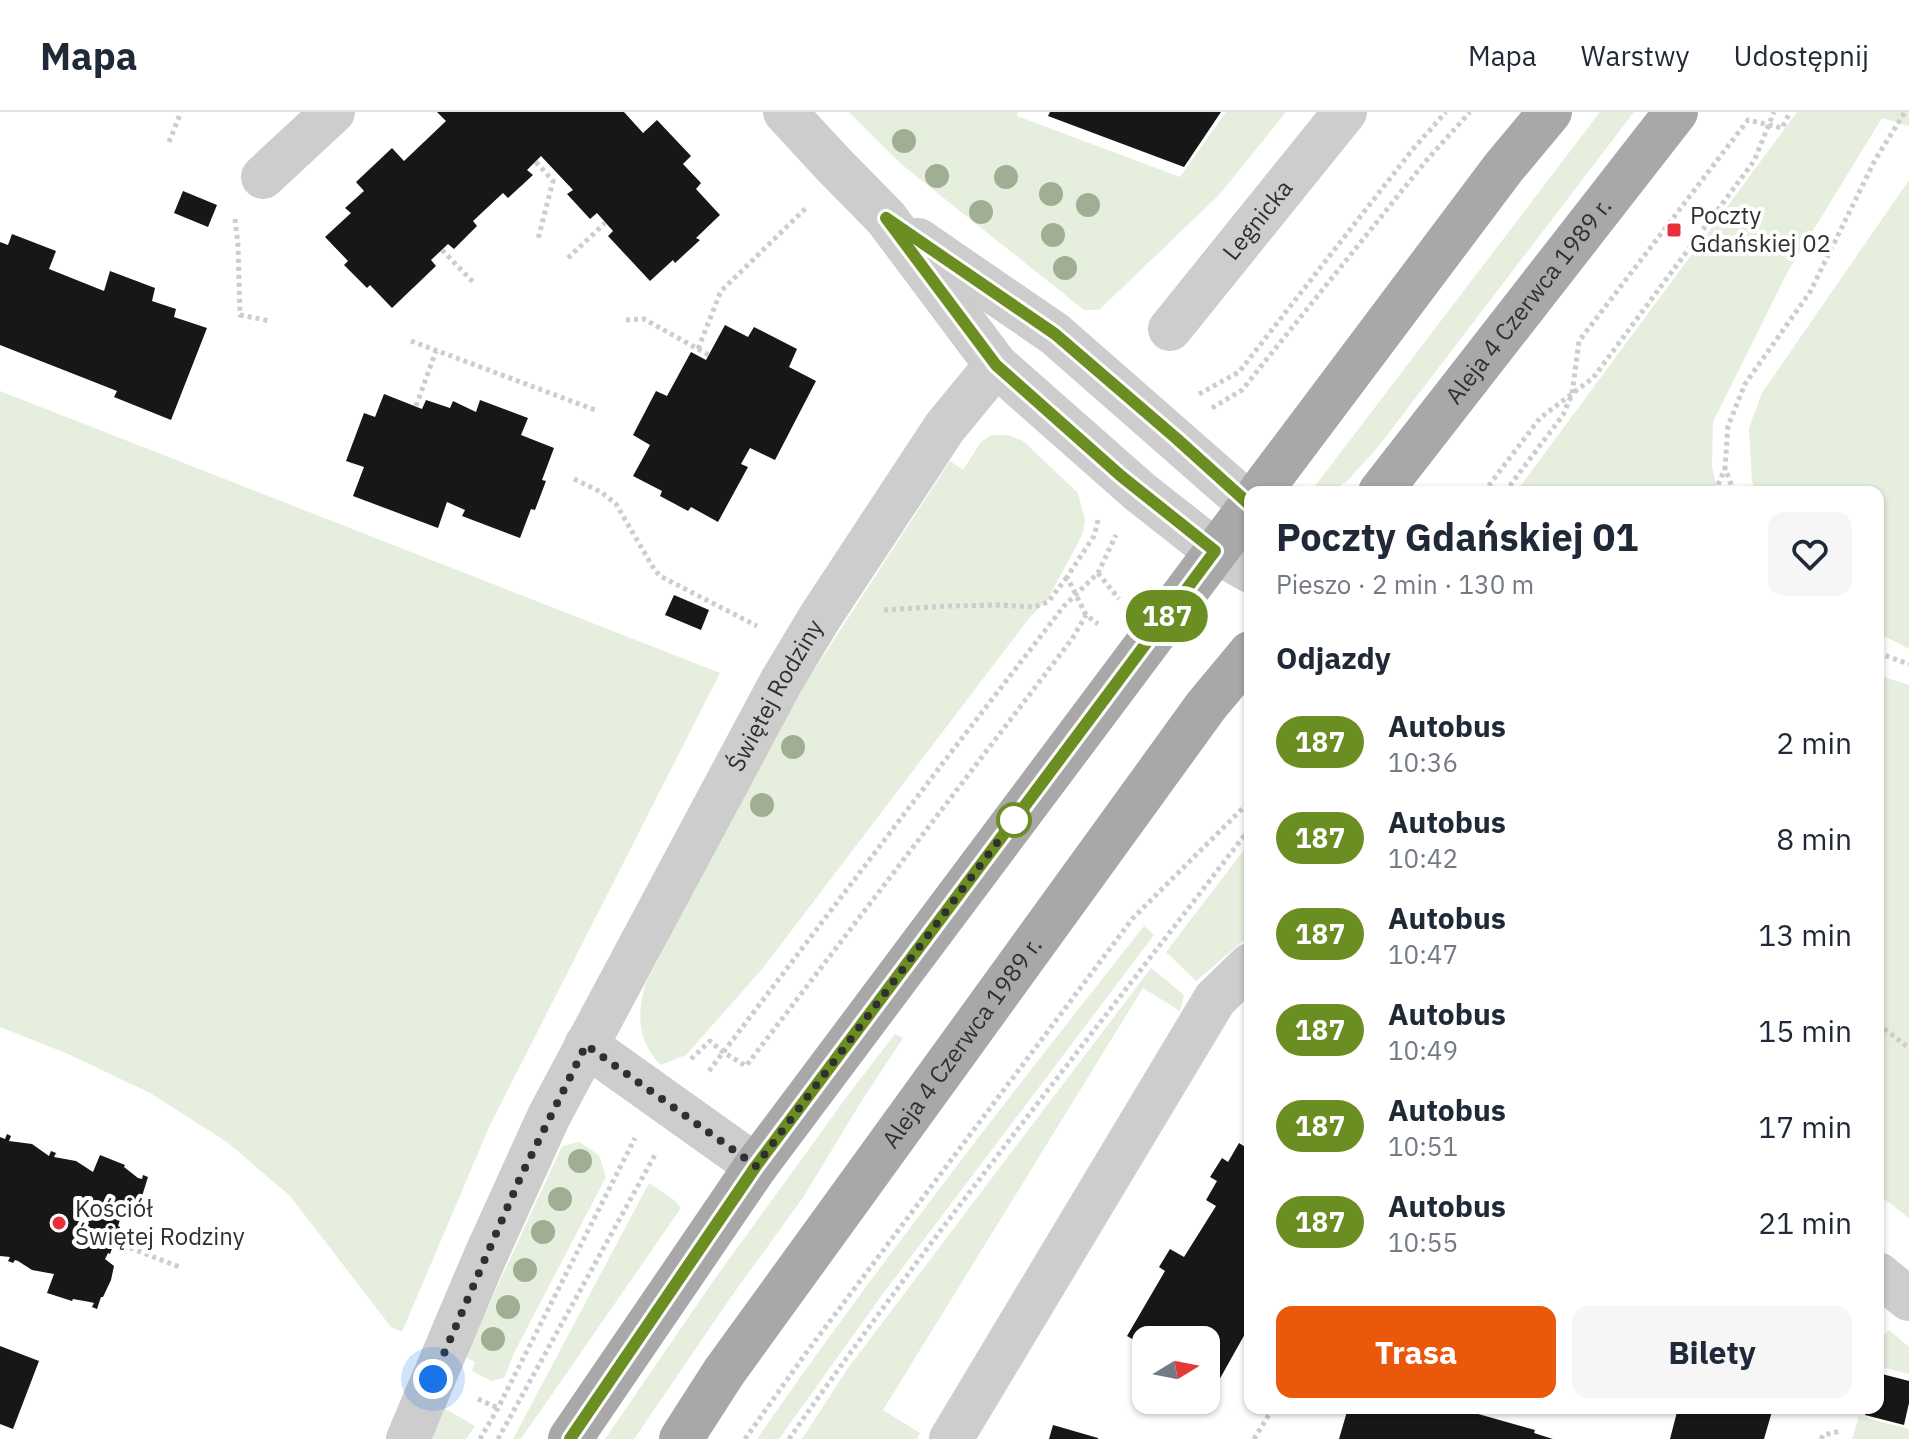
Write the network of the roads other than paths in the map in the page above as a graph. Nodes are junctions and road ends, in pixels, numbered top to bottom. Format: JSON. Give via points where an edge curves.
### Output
{"nodes":[{"id":1,"x":333,"y":112,"type":"edge"},
{"id":2,"x":785,"y":112,"type":"edge"},
{"id":3,"x":1345,"y":112,"type":"edge"},
{"id":4,"x":1550,"y":112,"type":"edge"},
{"id":5,"x":1676,"y":112,"type":"edge"},
{"id":6,"x":263,"y":177,"type":"dead end"},
{"id":7,"x":886,"y":218,"type":"junction"},
{"id":8,"x":1170,"y":329,"type":"dead end"},
{"id":9,"x":996,"y":365,"type":"junction"},
{"id":10,"x":1265,"y":486,"type":"edge"},
{"id":11,"x":1385,"y":486,"type":"edge"},
{"id":12,"x":1244,"y":500,"type":"edge"},
{"id":13,"x":1244,"y":525,"type":"edge"},
{"id":14,"x":1233,"y":561,"type":"edge"},
{"id":15,"x":1244,"y":660,"type":"edge"},
{"id":16,"x":1244,"y":971,"type":"edge"},
{"id":17,"x":586,"y":1045,"type":"junction"},
{"id":18,"x":756,"y":1166,"type":"junction"},
{"id":19,"x":1884,"y":1279,"type":"edge"},
{"id":20,"x":1909,"y":1299,"type":"edge"},
{"id":21,"x":408,"y":1439,"type":"edge"},
{"id":22,"x":570,"y":1439,"type":"edge"},
{"id":23,"x":681,"y":1439,"type":"edge"},
{"id":24,"x":951,"y":1439,"type":"edge"}],
"edges":[{"from":1,"to":6,"type":"street"},
{"from":2,"to":7,"type":"street"},
{"from":3,"to":8,"type":"street","name":"Legnicka"},
{"from":4,"to":10,"type":"main road"},
{"from":5,"to":11,"type":"main road","name":"Aleja 4 Czerwca 1989 r."},
{"from":7,"to":9,"type":"street"},
{"from":7,"to":12,"type":"street","via":[[1055,334]]},
{"from":9,"to":14,"type":"street","via":[[1121,476]]},
{"from":9,"to":17,"type":"street","name":"Świętej Rodziny","via":[[945,427],[820,617]]},
{"from":13,"to":14,"type":"main road"},
{"from":14,"to":18,"type":"main road"},
{"from":15,"to":23,"type":"main road","name":"Aleja 4 Czerwca 1989 r.","via":[[947,1063]]},
{"from":16,"to":24,"type":"street","via":[[1215,999]]},
{"from":17,"to":18,"type":"street"},
{"from":17,"to":21,"type":"street","name":"Świętej Rodziny","via":[[503,1216]]},
{"from":18,"to":22,"type":"main road"},
{"from":19,"to":20,"type":"street"}]}
